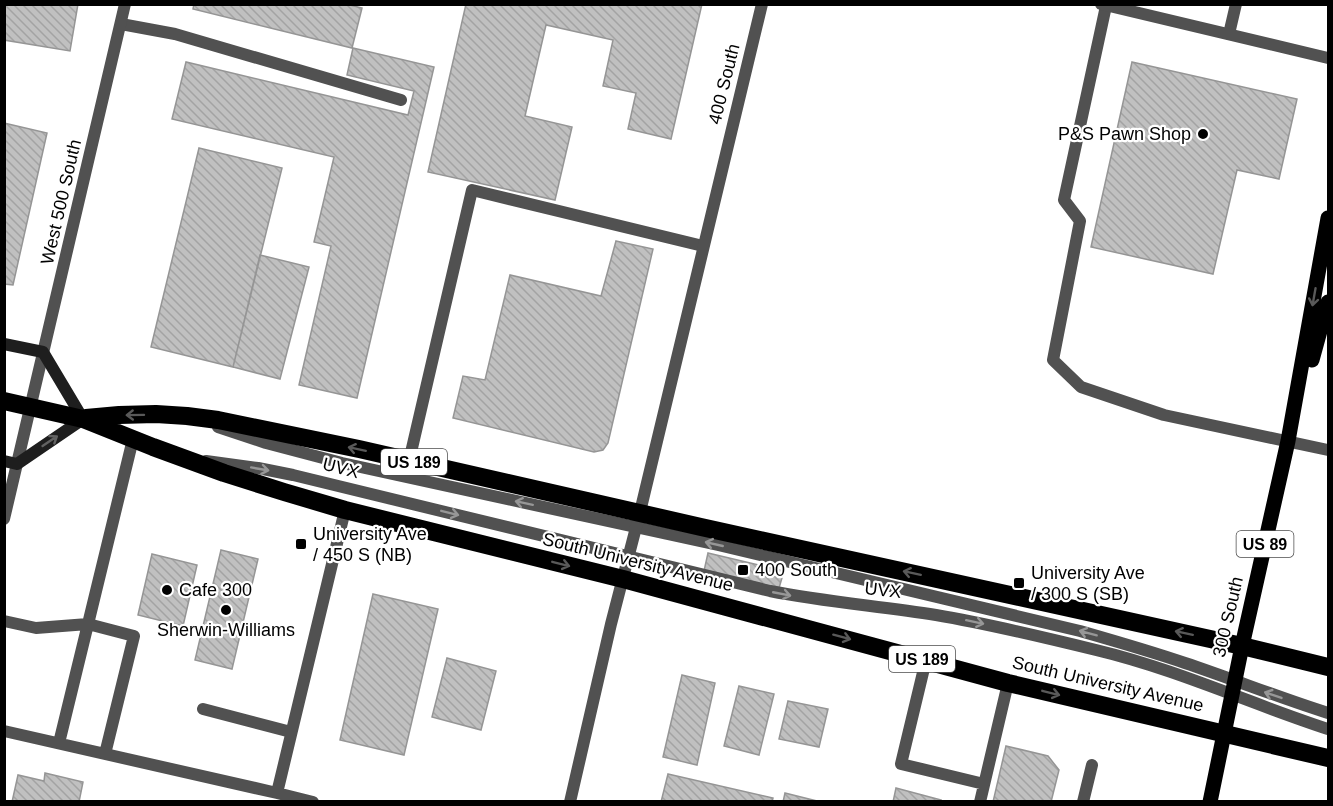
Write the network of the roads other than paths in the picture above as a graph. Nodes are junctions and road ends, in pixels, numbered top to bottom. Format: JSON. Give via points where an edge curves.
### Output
{"nodes":[{"id":1,"x":125,"y":4,"type":"edge"},
{"id":2,"x":762,"y":4,"type":"edge"},
{"id":3,"x":1236,"y":4,"type":"edge"},
{"id":4,"x":1103,"y":5,"type":"edge"},
{"id":5,"x":121,"y":24,"type":"junction"},
{"id":6,"x":1229,"y":34,"type":"junction"},
{"id":7,"x":1329,"y":58,"type":"edge"},
{"id":8,"x":401,"y":100,"type":"dead end"},
{"id":9,"x":1329,"y":218,"type":"edge"},
{"id":10,"x":703,"y":246,"type":"junction"},
{"id":11,"x":1329,"y":302,"type":"edge"},
{"id":12,"x":4,"y":344,"type":"edge"},
{"id":13,"x":44,"y":352,"type":"junction"},
{"id":14,"x":4,"y":401,"type":"edge"},
{"id":15,"x":30,"y":408,"type":"junction"},
{"id":16,"x":187,"y":416,"type":"junction"},
{"id":17,"x":83,"y":419,"type":"junction"},
{"id":18,"x":134,"y":439,"type":"junction"},
{"id":19,"x":1288,"y":441,"type":"junction"},
{"id":20,"x":1329,"y":450,"type":"edge"},
{"id":21,"x":181,"y":457,"type":"junction"},
{"id":22,"x":409,"y":461,"type":"junction"},
{"id":23,"x":11,"y":462,"type":"edge"},
{"id":24,"x":345,"y":510,"type":"junction"},
{"id":25,"x":4,"y":519,"type":"edge"},
{"id":26,"x":638,"y":520,"type":"junction"},
{"id":27,"x":629,"y":557,"type":"junction"},
{"id":28,"x":623,"y":579,"type":"junction"},
{"id":29,"x":4,"y":621,"type":"edge"},
{"id":30,"x":88,"y":624,"type":"junction"},
{"id":31,"x":1242,"y":646,"type":"junction"},
{"id":32,"x":926,"y":660,"type":"junction"},
{"id":33,"x":1329,"y":667,"type":"edge"},
{"id":34,"x":1008,"y":683,"type":"junction"},
{"id":35,"x":1233,"y":687,"type":"junction"},
{"id":36,"x":203,"y":709,"type":"dead end"},
{"id":37,"x":1329,"y":713,"type":"edge"},
{"id":38,"x":1329,"y":729,"type":"edge"},
{"id":39,"x":4,"y":731,"type":"edge"},
{"id":40,"x":291,"y":732,"type":"junction"},
{"id":41,"x":1223,"y":733,"type":"junction"},
{"id":42,"x":60,"y":743,"type":"junction"},
{"id":43,"x":105,"y":754,"type":"junction"},
{"id":44,"x":1329,"y":758,"type":"edge"},
{"id":45,"x":1092,"y":765,"type":"dead end"},
{"id":46,"x":984,"y":784,"type":"junction"},
{"id":47,"x":277,"y":793,"type":"junction"},
{"id":48,"x":313,"y":801,"type":"edge"},
{"id":49,"x":570,"y":801,"type":"edge"},
{"id":50,"x":980,"y":801,"type":"edge"},
{"id":51,"x":1083,"y":801,"type":"edge"},
{"id":52,"x":1210,"y":801,"type":"edge"}],
"edges":[{"from":1,"to":5,"type":"street","name":"West 500 South"},
{"from":2,"to":10,"type":"street","name":"400 South"},
{"from":3,"to":6,"type":"street"},
{"from":4,"to":6,"type":"street"},
{"from":4,"to":19,"type":"street","via":[[1064,200],[1080,221],[1053,360],[1081,387],[1091,391],[1164,415]]},
{"from":5,"to":8,"type":"street","via":[[175,34]]},
{"from":5,"to":13,"type":"street","name":"West 500 South"},
{"from":6,"to":7,"type":"street"},
{"from":9,"to":19,"type":"main road","name":"300 South","number":"US 89","one_way":true},
{"from":10,"to":22,"type":"street","via":[[472,190]]},
{"from":10,"to":26,"type":"street","name":"400 South"},
{"from":11,"to":19,"type":"main road","name":"300 South","number":"US 89"},
{"from":12,"to":13,"type":"street"},
{"from":13,"to":15,"type":"street","name":"West 500 South"},
{"from":13,"to":17,"type":"street"},
{"from":14,"to":15,"type":"highway","name":"South University Avenue","number":"US 189"},
{"from":15,"to":17,"type":"highway","name":"South University Avenue","number":"US 189"},
{"from":15,"to":23,"type":"street","name":"West 500 South"},
{"from":16,"to":17,"type":"highway","name":"South University Avenue","number":"US 189","one_way":true},
{"from":22,"to":16,"type":"highway","name":"South University Avenue","number":"US 189","one_way":true},
{"from":26,"to":16,"type":"street","name":"UVX","one_way":true,"via":[[342,463]]},
{"from":17,"to":18,"type":"highway","name":"South University Avenue","number":"US 189"},
{"from":23,"to":17,"type":"street","one_way":true},
{"from":18,"to":21,"type":"highway","name":"South University Avenue","number":"US 189"},
{"from":18,"to":30,"type":"street"},
{"from":19,"to":20,"type":"street"},
{"from":19,"to":31,"type":"main road","name":"300 South","number":"US 89"},
{"from":21,"to":24,"type":"highway","name":"South University Avenue","number":"US 189"},
{"from":21,"to":27,"type":"street","name":"UVX","one_way":true,"via":[[293,475]]},
{"from":22,"to":26,"type":"highway","name":"South University Avenue","number":"US 189"},
{"from":23,"to":25,"type":"street","name":"West 500 South"},
{"from":24,"to":28,"type":"highway","name":"South University Avenue","number":"US 189","one_way":true},
{"from":24,"to":40,"type":"street"},
{"from":26,"to":27,"type":"street","name":"400 South"},
{"from":31,"to":26,"type":"highway","name":"South University Avenue","number":"US 189","one_way":true},
{"from":35,"to":26,"type":"street","name":"UVX","one_way":true,"via":[[1176,660],[1080,631],[718,545]]},
{"from":27,"to":28,"type":"street","name":"400 South"},
{"from":27,"to":35,"type":"street","name":"UVX","one_way":true,"via":[[796,596],[937,615],[1097,650]]},
{"from":28,"to":32,"type":"highway","name":"South University Avenue","number":"US 189","one_way":true},
{"from":28,"to":49,"type":"street","name":"400 South"},
{"from":29,"to":30,"type":"street","via":[[36,628]]},
{"from":30,"to":42,"type":"street"},
{"from":30,"to":43,"type":"street","via":[[134,636]]},
{"from":31,"to":33,"type":"highway","name":"South University Avenue","number":"US 189"},
{"from":31,"to":35,"type":"main road","name":"300 South","number":"US 89"},
{"from":32,"to":34,"type":"highway","name":"South University Avenue","number":"US 189"},
{"from":32,"to":46,"type":"street","via":[[901,764]]},
{"from":34,"to":41,"type":"highway","name":"South University Avenue","number":"US 189","one_way":true},
{"from":34,"to":46,"type":"street"},
{"from":37,"to":35,"type":"street","name":"UVX","one_way":true},
{"from":35,"to":38,"type":"street","name":"UVX"},
{"from":35,"to":41,"type":"main road","name":"300 South","number":"US 89"},
{"from":36,"to":40,"type":"street"},
{"from":39,"to":42,"type":"street"},
{"from":40,"to":47,"type":"street"},
{"from":41,"to":44,"type":"highway","name":"South University Avenue","number":"US 189"},
{"from":41,"to":52,"type":"main road","name":"300 South","number":"US 89"},
{"from":42,"to":43,"type":"street"},
{"from":43,"to":47,"type":"street"},
{"from":45,"to":51,"type":"street"},
{"from":46,"to":50,"type":"street"},
{"from":47,"to":48,"type":"street"}]}
